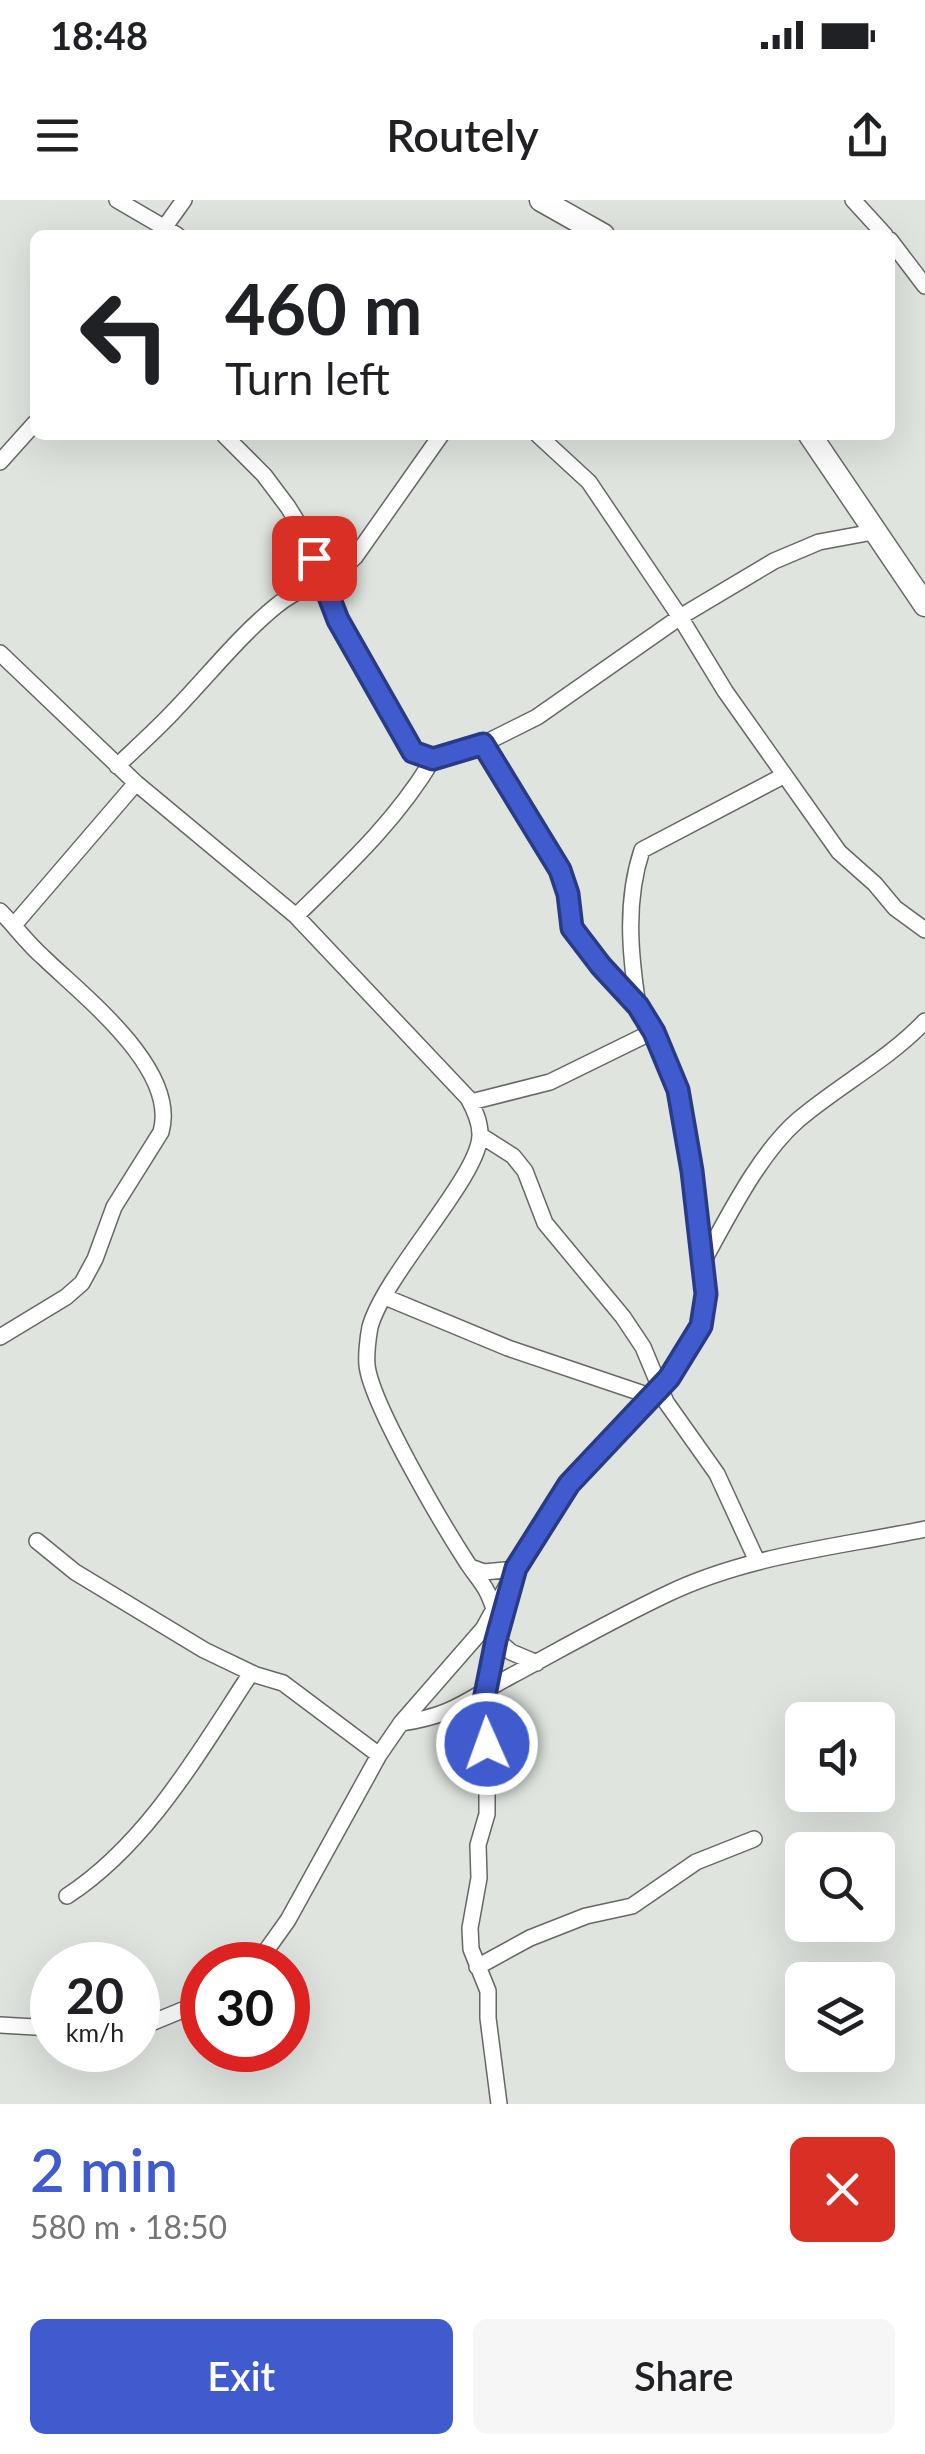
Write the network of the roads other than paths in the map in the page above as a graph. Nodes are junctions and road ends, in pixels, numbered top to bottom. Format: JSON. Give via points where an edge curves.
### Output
{"nodes":[{"id":1,"x":117,"y":200,"type":"edge"},
{"id":2,"x":184,"y":200,"type":"edge"},
{"id":3,"x":541,"y":200,"type":"edge"},
{"id":4,"x":853,"y":200,"type":"edge"},
{"id":5,"x":162,"y":230,"type":"edge"},
{"id":6,"x":168,"y":230,"type":"edge"},
{"id":7,"x":594,"y":230,"type":"edge"},
{"id":8,"x":881,"y":230,"type":"edge"},
{"id":9,"x":895,"y":247,"type":"edge"},
{"id":10,"x":925,"y":286,"type":"edge"},
{"id":11,"x":30,"y":429,"type":"edge"},
{"id":12,"x":229,"y":440,"type":"edge"},
{"id":13,"x":437,"y":440,"type":"edge"},
{"id":14,"x":543,"y":440,"type":"edge"},
{"id":15,"x":813,"y":440,"type":"edge"},
{"id":16,"x":0,"y":462,"type":"edge"},
{"id":17,"x":873,"y":532,"type":"junction"},
{"id":18,"x":323,"y":581,"type":"junction"},
{"id":19,"x":925,"y":605,"type":"edge"},
{"id":20,"x":680,"y":617,"type":"junction"},
{"id":21,"x":0,"y":653,"type":"edge"},
{"id":22,"x":483,"y":744,"type":"junction"},
{"id":23,"x":433,"y":759,"type":"junction"},
{"id":24,"x":117,"y":766,"type":"junction"},
{"id":25,"x":783,"y":776,"type":"junction"},
{"id":26,"x":136,"y":783,"type":"junction"},
{"id":27,"x":0,"y":911,"type":"edge"},
{"id":28,"x":296,"y":916,"type":"junction"},
{"id":29,"x":14,"y":926,"type":"junction"},
{"id":30,"x":925,"y":930,"type":"edge"},
{"id":31,"x":638,"y":1006,"type":"junction"},
{"id":32,"x":925,"y":1021,"type":"edge"},
{"id":33,"x":654,"y":1032,"type":"junction"},
{"id":34,"x":470,"y":1102,"type":"junction"},
{"id":35,"x":480,"y":1135,"type":"junction"},
{"id":36,"x":704,"y":1260,"type":"junction"},
{"id":37,"x":384,"y":1298,"type":"junction"},
{"id":38,"x":0,"y":1337,"type":"edge"},
{"id":39,"x":657,"y":1392,"type":"junction"},
{"id":40,"x":925,"y":1529,"type":"edge"},
{"id":41,"x":37,"y":1541,"type":"dead end"},
{"id":42,"x":757,"y":1561,"type":"junction"},
{"id":43,"x":469,"y":1566,"type":"junction"},
{"id":44,"x":516,"y":1568,"type":"junction"},
{"id":45,"x":494,"y":1609,"type":"junction"},
{"id":46,"x":496,"y":1640,"type":"junction"},
{"id":47,"x":537,"y":1663,"type":"junction"},
{"id":48,"x":250,"y":1672,"type":"junction"},
{"id":49,"x":486,"y":1690,"type":"junction"},
{"id":50,"x":401,"y":1722,"type":"junction"},
{"id":51,"x":380,"y":1755,"type":"junction"},
{"id":52,"x":754,"y":1839,"type":"dead end"},
{"id":53,"x":68,"y":1896,"type":"dead end"},
{"id":54,"x":271,"y":1942,"type":"edge"},
{"id":55,"x":477,"y":1967,"type":"junction"},
{"id":56,"x":0,"y":2025,"type":"edge"},
{"id":57,"x":30,"y":2027,"type":"edge"},
{"id":58,"x":499,"y":2104,"type":"edge"}],
"edges":[{"from":1,"to":5,"type":"street"},
{"from":2,"to":6,"type":"street"},
{"from":3,"to":7,"type":"street"},
{"from":4,"to":8,"type":"street"},
{"from":9,"to":10,"type":"street"},
{"from":11,"to":16,"type":"street"},
{"from":12,"to":18,"type":"street","via":[[288,507]]},
{"from":13,"to":18,"type":"street","via":[[354,557]]},
{"from":14,"to":20,"type":"street","via":[[589,482]]},
{"from":15,"to":17,"type":"street"},
{"from":17,"to":19,"type":"street"},
{"from":17,"to":20,"type":"street","via":[[799,550]]},
{"from":18,"to":23,"type":"street","via":[[402,735],[413,752]]},
{"from":18,"to":24,"type":"street","via":[[274,607]]},
{"from":20,"to":22,"type":"street","via":[[536,717]]},
{"from":20,"to":25,"type":"street"},
{"from":21,"to":24,"type":"street"},
{"from":22,"to":23,"type":"street"},
{"from":22,"to":31,"type":"street","via":[[560,870],[572,928]]},
{"from":23,"to":28,"type":"street","via":[[382,830]]},
{"from":24,"to":26,"type":"street"},
{"from":25,"to":30,"type":"street","via":[[838,852]]},
{"from":25,"to":31,"type":"street","via":[[642,850],[630,912]]},
{"from":26,"to":28,"type":"street"},
{"from":26,"to":29,"type":"street"},
{"from":27,"to":29,"type":"street"},
{"from":28,"to":34,"type":"street"},
{"from":29,"to":38,"type":"street","via":[[132,1046],[157,1086],[165,1118],[114,1207],[82,1282]]},
{"from":31,"to":33,"type":"street"},
{"from":32,"to":36,"type":"street","via":[[795,1123],[742,1193]]},
{"from":33,"to":34,"type":"street","via":[[550,1082]]},
{"from":33,"to":36,"type":"street","via":[[678,1090]]},
{"from":34,"to":35,"type":"street"},
{"from":35,"to":37,"type":"street","via":[[472,1162]]},
{"from":35,"to":39,"type":"street","via":[[524,1171],[545,1223],[623,1316]]},
{"from":36,"to":39,"type":"street","via":[[701,1326]]},
{"from":37,"to":39,"type":"street","via":[[508,1348]]},
{"from":37,"to":43,"type":"street","via":[[370,1326],[373,1385]]},
{"from":39,"to":42,"type":"street","via":[[717,1474]]},
{"from":39,"to":44,"type":"street","via":[[569,1484]]},
{"from":40,"to":42,"type":"street"},
{"from":41,"to":48,"type":"street","via":[[121,1601]]},
{"from":42,"to":47,"type":"street","via":[[666,1594]]},
{"from":43,"to":44,"type":"street","via":[[484,1572]]},
{"from":43,"to":45,"type":"street","via":[[486,1584]]},
{"from":44,"to":45,"type":"street"},
{"from":44,"to":46,"type":"street"},
{"from":45,"to":50,"type":"street","via":[[484,1630]]},
{"from":46,"to":47,"type":"street"},
{"from":46,"to":49,"type":"street"},
{"from":47,"to":49,"type":"street"},
{"from":48,"to":51,"type":"street","via":[[283,1682]]},
{"from":48,"to":53,"type":"street","via":[[129,1846]]},
{"from":49,"to":50,"type":"street","via":[[458,1710]]},
{"from":49,"to":55,"type":"street","via":[[481,1715],[487,1814],[470,1928]]},
{"from":50,"to":51,"type":"street"},
{"from":51,"to":54,"type":"street"},
{"from":52,"to":55,"type":"street","via":[[696,1862],[632,1906],[530,1938]]},
{"from":55,"to":58,"type":"street","via":[[488,1991]]},
{"from":56,"to":57,"type":"street"}]}
